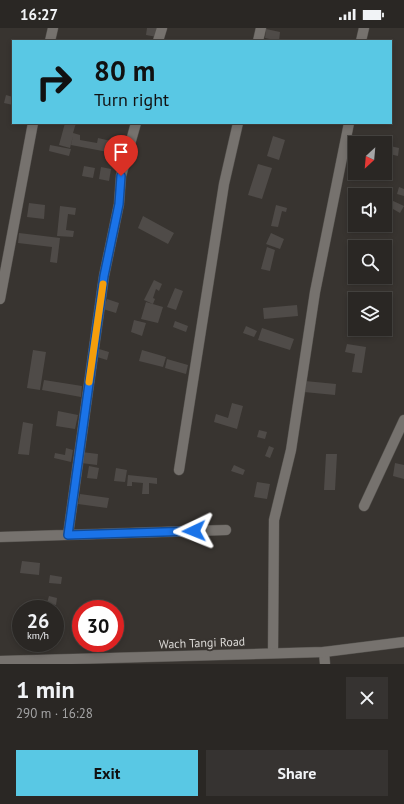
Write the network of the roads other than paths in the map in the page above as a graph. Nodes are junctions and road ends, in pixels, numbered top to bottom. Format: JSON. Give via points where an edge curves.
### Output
{"nodes":[{"id":1,"x":53,"y":28,"type":"edge"},
{"id":2,"x":162,"y":28,"type":"edge"},
{"id":3,"x":261,"y":28,"type":"edge"},
{"id":4,"x":364,"y":28,"type":"edge"},
{"id":5,"x":50,"y":40,"type":"edge"},
{"id":6,"x":158,"y":40,"type":"edge"},
{"id":7,"x":258,"y":40,"type":"edge"},
{"id":8,"x":361,"y":40,"type":"edge"},
{"id":9,"x":33,"y":124,"type":"edge"},
{"id":10,"x":136,"y":124,"type":"edge"},
{"id":11,"x":238,"y":124,"type":"edge"},
{"id":12,"x":349,"y":124,"type":"edge"},
{"id":13,"x":0,"y":299,"type":"edge"},
{"id":14,"x":404,"y":420,"type":"edge"},
{"id":15,"x":179,"y":470,"type":"dead end"},
{"id":16,"x":364,"y":506,"type":"dead end"},
{"id":17,"x":226,"y":530,"type":"dead end"},
{"id":18,"x":68,"y":535,"type":"junction"},
{"id":19,"x":0,"y":537,"type":"edge"},
{"id":20,"x":404,"y":642,"type":"edge"},
{"id":21,"x":324,"y":652,"type":"junction"},
{"id":22,"x":273,"y":653,"type":"junction"},
{"id":23,"x":0,"y":661,"type":"edge"},
{"id":24,"x":325,"y":664,"type":"edge"}],
"edges":[{"from":1,"to":5,"type":"street"},
{"from":2,"to":6,"type":"street"},
{"from":3,"to":7,"type":"street"},
{"from":4,"to":8,"type":"street"},
{"from":9,"to":13,"type":"street"},
{"from":10,"to":18,"type":"street","via":[[121,176],[119,204],[104,276]]},
{"from":11,"to":15,"type":"street","via":[[224,184]]},
{"from":12,"to":22,"type":"street","via":[[315,292],[291,450],[274,520]]},
{"from":14,"to":16,"type":"street"},
{"from":17,"to":18,"type":"street"},
{"from":18,"to":19,"type":"street"},
{"from":20,"to":21,"type":"street","name":"Wach Tangi Road"},
{"from":21,"to":22,"type":"street","name":"Wach Tangi Road"},
{"from":21,"to":24,"type":"street"},
{"from":22,"to":23,"type":"street","name":"Wach Tangi Road"}]}
